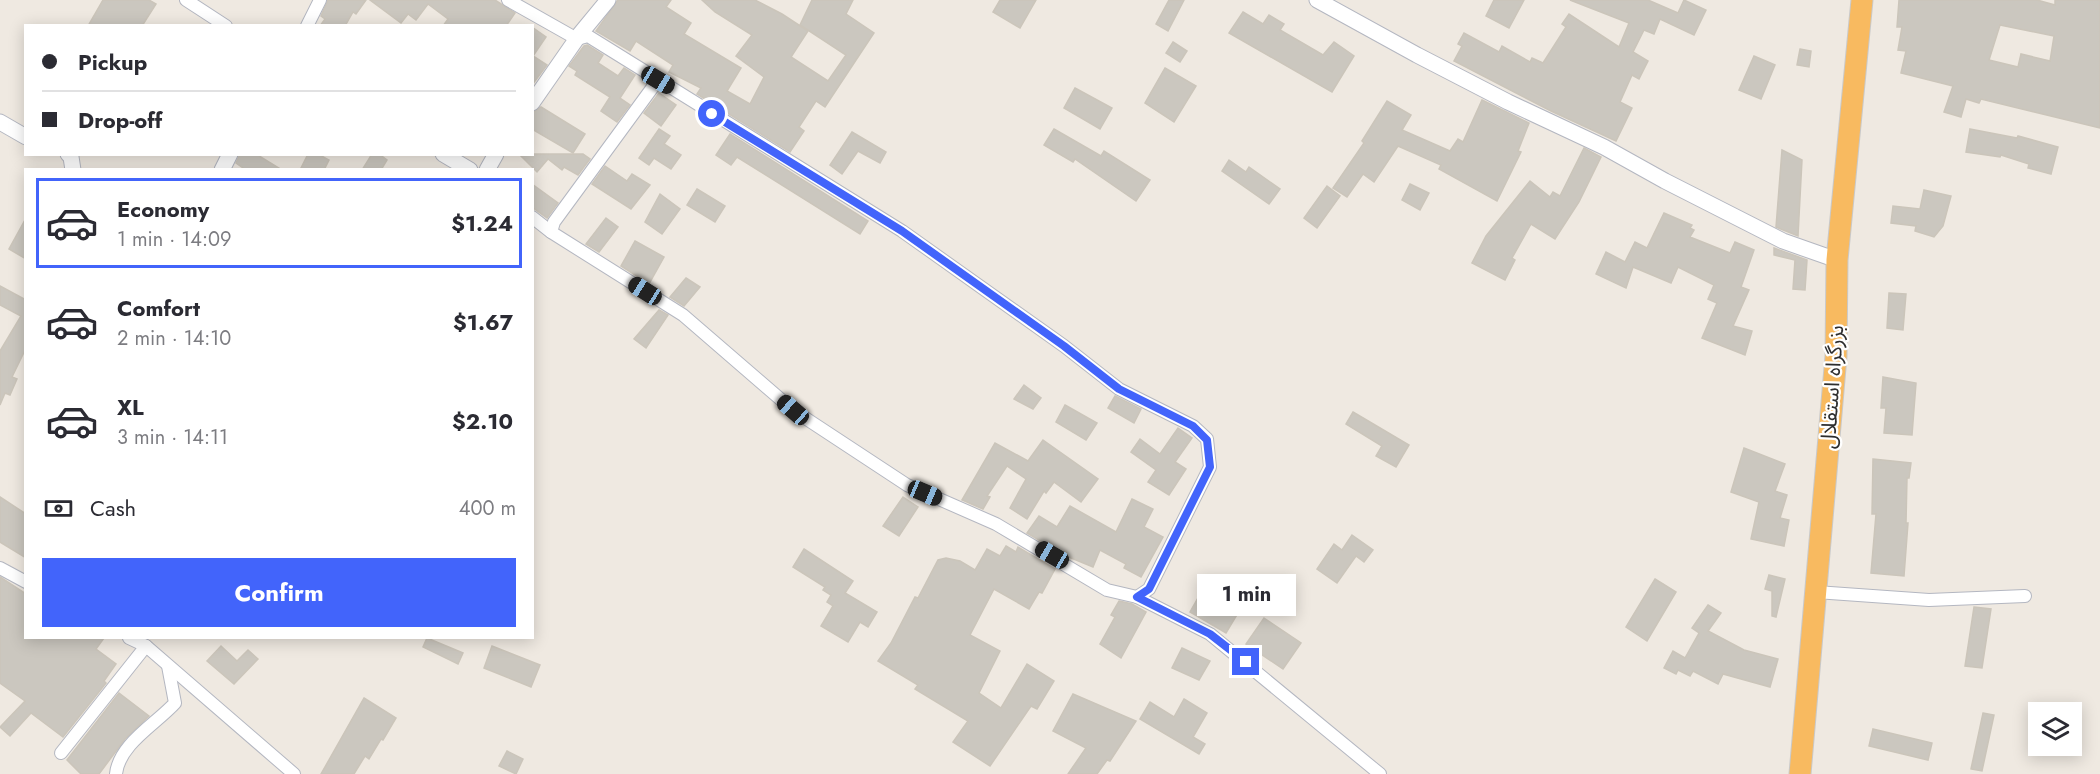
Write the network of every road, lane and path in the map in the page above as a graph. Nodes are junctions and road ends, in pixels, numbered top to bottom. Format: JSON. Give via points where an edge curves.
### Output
{"nodes":[{"id":1,"x":186,"y":0,"type":"edge"},
{"id":2,"x":320,"y":0,"type":"edge"},
{"id":3,"x":508,"y":0,"type":"edge"},
{"id":4,"x":608,"y":0,"type":"edge"},
{"id":5,"x":1317,"y":0,"type":"edge"},
{"id":6,"x":1862,"y":0,"type":"edge"},
{"id":7,"x":223,"y":24,"type":"edge"},
{"id":8,"x":308,"y":24,"type":"edge"},
{"id":9,"x":577,"y":39,"type":"junction"},
{"id":10,"x":658,"y":80,"type":"junction"},
{"id":11,"x":534,"y":100,"type":"edge"},
{"id":12,"x":0,"y":122,"type":"edge"},
{"id":13,"x":24,"y":136,"type":"edge"},
{"id":14,"x":446,"y":156,"type":"edge"},
{"id":15,"x":467,"y":168,"type":"edge"},
{"id":16,"x":534,"y":219,"type":"edge"},
{"id":17,"x":551,"y":232,"type":"junction"},
{"id":18,"x":1837,"y":260,"type":"junction"},
{"id":19,"x":0,"y":567,"type":"edge"},
{"id":20,"x":24,"y":581,"type":"edge"},
{"id":21,"x":1816,"y":592,"type":"junction"},
{"id":22,"x":2025,"y":596,"type":"dead end"},
{"id":23,"x":1137,"y":597,"type":"junction"},
{"id":24,"x":131,"y":639,"type":"edge"},
{"id":25,"x":146,"y":646,"type":"junction"},
{"id":26,"x":168,"y":666,"type":"junction"},
{"id":27,"x":62,"y":753,"type":"dead end"},
{"id":28,"x":116,"y":774,"type":"edge"},
{"id":29,"x":294,"y":774,"type":"edge"},
{"id":30,"x":1380,"y":774,"type":"edge"},
{"id":31,"x":1800,"y":774,"type":"edge"}],
"edges":[{"from":1,"to":7,"type":"street"},
{"from":2,"to":8,"type":"street"},
{"from":3,"to":9,"type":"street"},
{"from":4,"to":9,"type":"street"},
{"from":5,"to":18,"type":"street","via":[[1467,82],[1604,147],[1783,241]]},
{"from":6,"to":18,"type":"highway","name":"بزرگراه استقلال"},
{"from":9,"to":10,"type":"street","via":[[588,36]]},
{"from":9,"to":11,"type":"street"},
{"from":10,"to":17,"type":"street","via":[[554,222]]},
{"from":10,"to":23,"type":"street","via":[[902,231],[1119,389],[1193,426],[1207,440],[1210,467],[1149,589]]},
{"from":12,"to":13,"type":"street"},
{"from":14,"to":15,"type":"street"},
{"from":16,"to":17,"type":"street"},
{"from":17,"to":23,"type":"street","via":[[682,315],[793,410],[907,485],[996,524],[1107,590]]},
{"from":18,"to":21,"type":"highway","name":"بزرگراه استقلال","via":[[1836,357]]},
{"from":19,"to":20,"type":"street"},
{"from":21,"to":22,"type":"street","via":[[1929,600]]},
{"from":21,"to":31,"type":"highway","name":"بزرگراه استقلال"},
{"from":23,"to":30,"type":"street","via":[[1210,634]]},
{"from":24,"to":25,"type":"street"},
{"from":25,"to":26,"type":"street"},
{"from":25,"to":27,"type":"street"},
{"from":26,"to":28,"type":"street","via":[[175,703],[128,748]]},
{"from":26,"to":29,"type":"street"}]}
